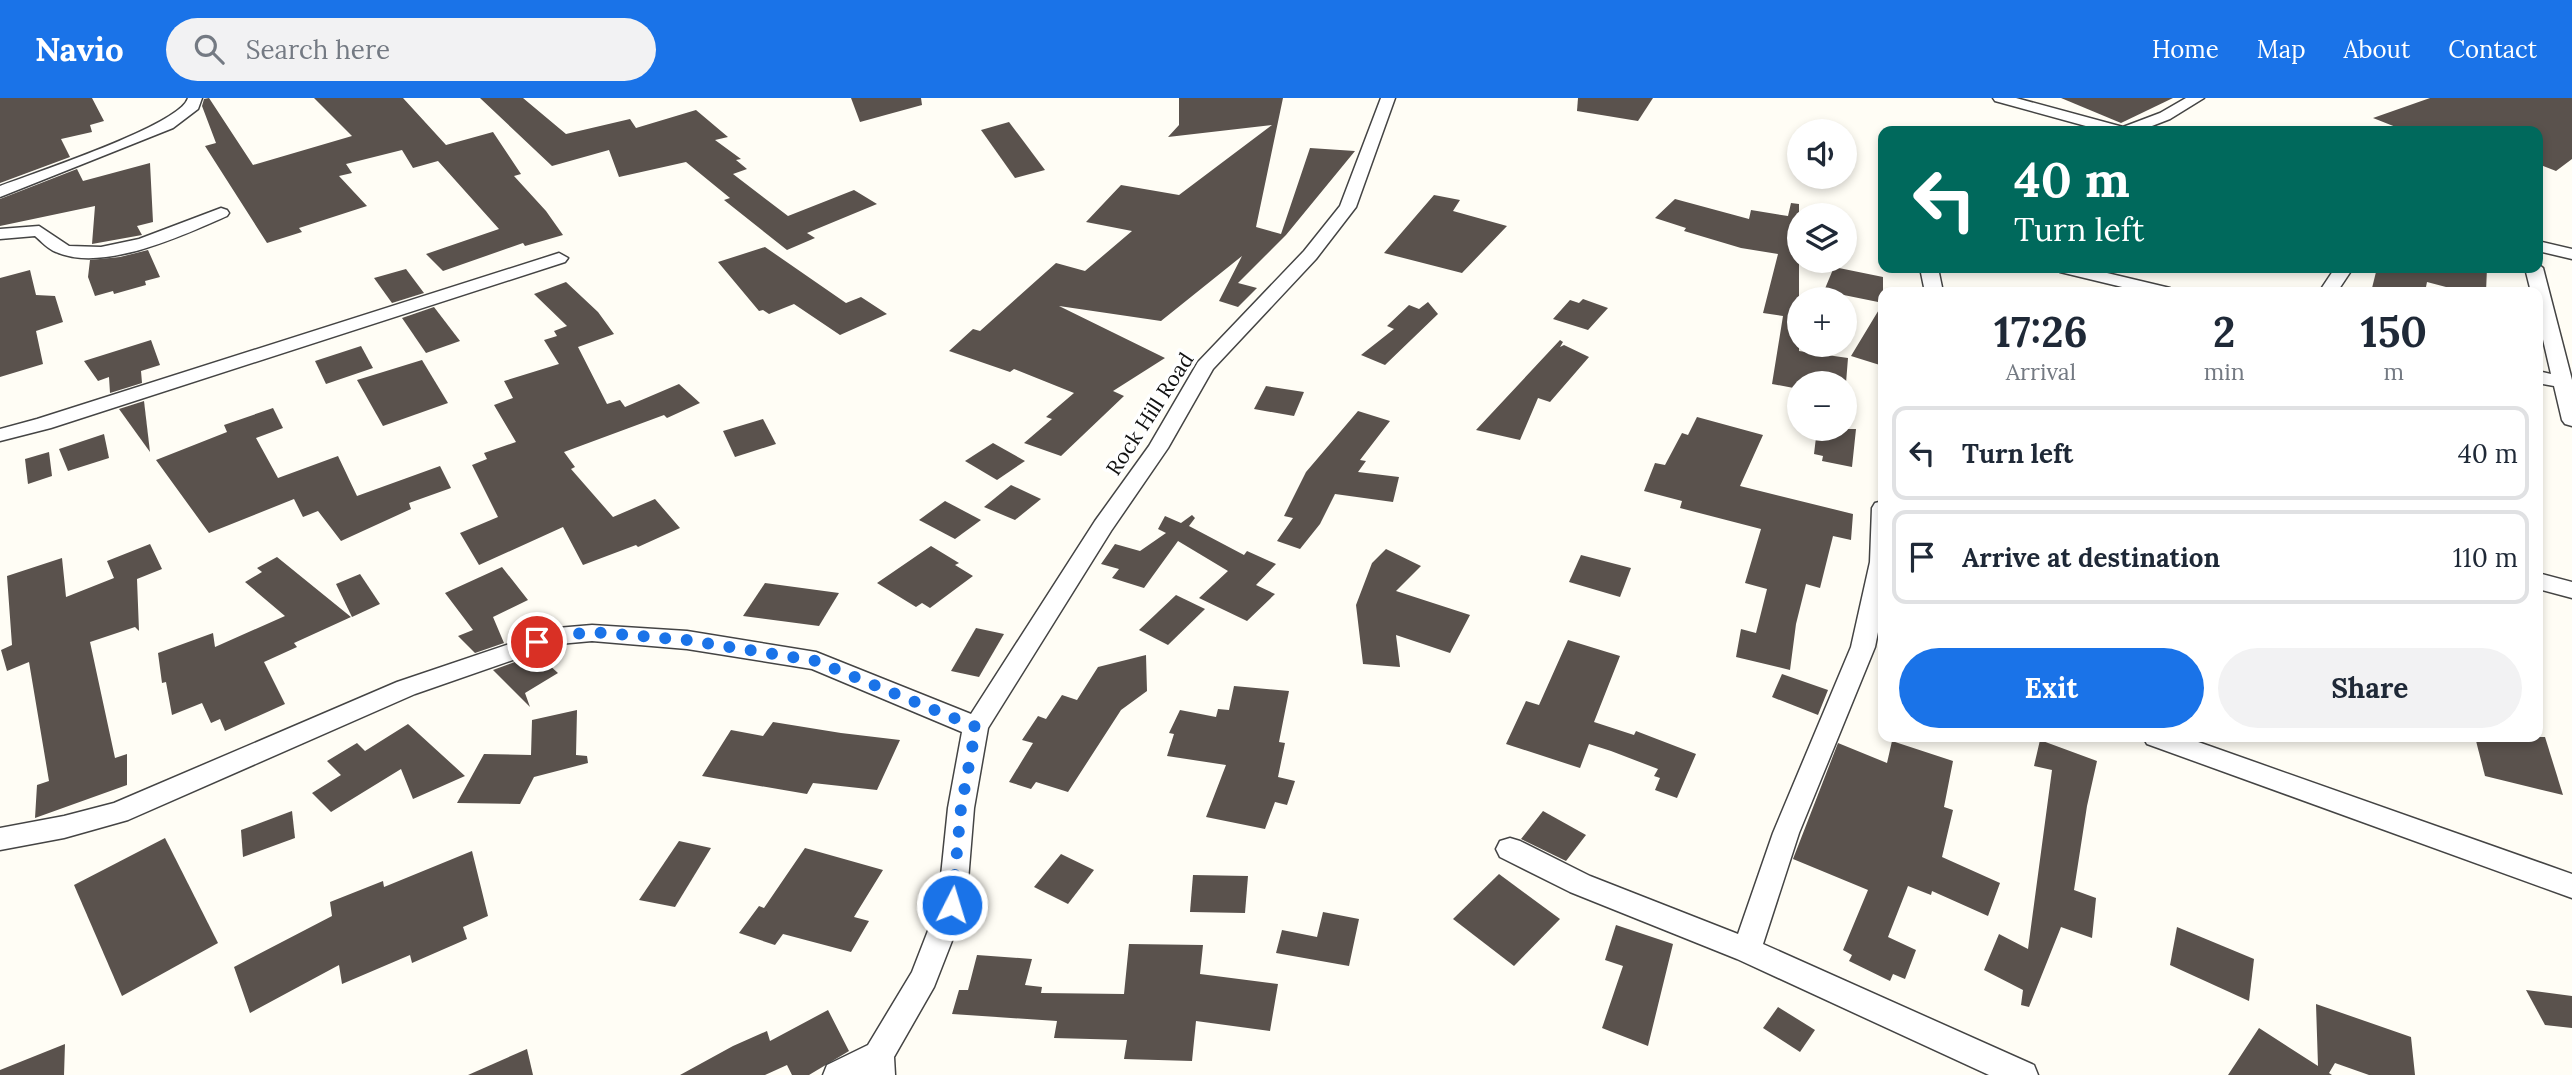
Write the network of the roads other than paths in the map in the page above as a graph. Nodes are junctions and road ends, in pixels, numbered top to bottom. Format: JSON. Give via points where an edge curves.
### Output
{"nodes":[{"id":1,"x":195,"y":98,"type":"edge"},
{"id":2,"x":1388,"y":98,"type":"edge"},
{"id":3,"x":2000,"y":98,"type":"edge"},
{"id":4,"x":2197,"y":98,"type":"edge"},
{"id":5,"x":2102,"y":126,"type":"edge"},
{"id":6,"x":2139,"y":126,"type":"edge"},
{"id":7,"x":0,"y":192,"type":"edge"},
{"id":8,"x":221,"y":212,"type":"dead end"},
{"id":9,"x":0,"y":234,"type":"edge"},
{"id":10,"x":2543,"y":247,"type":"edge"},
{"id":11,"x":2572,"y":254,"type":"edge"},
{"id":12,"x":559,"y":258,"type":"dead end"},
{"id":13,"x":2086,"y":273,"type":"edge"},
{"id":14,"x":2144,"y":287,"type":"edge"},
{"id":15,"x":2543,"y":302,"type":"edge"},
{"id":16,"x":2543,"y":378,"type":"edge"},
{"id":17,"x":2564,"y":382,"type":"junction"},
{"id":18,"x":2571,"y":410,"type":"edge"},
{"id":19,"x":0,"y":435,"type":"edge"},
{"id":20,"x":2543,"y":582,"type":"edge"},
{"id":21,"x":2572,"y":590,"type":"edge"},
{"id":22,"x":1878,"y":595,"type":"edge"},
{"id":23,"x":1873,"y":649,"type":"edge"},
{"id":24,"x":976,"y":727,"type":"junction"},
{"id":25,"x":2170,"y":742,"type":"edge"},
{"id":26,"x":0,"y":839,"type":"edge"},
{"id":27,"x":1510,"y":849,"type":"dead end"},
{"id":28,"x":2572,"y":886,"type":"edge"},
{"id":29,"x":1747,"y":950,"type":"junction"},
{"id":30,"x":879,"y":1065,"type":"edge"},
{"id":31,"x":838,"y":1075,"type":"edge"},
{"id":32,"x":2023,"y":1075,"type":"edge"}],
"edges":[{"from":1,"to":7,"type":"street","via":[[193,106],[167,125]]},
{"from":2,"to":24,"type":"street","name":"Rock Hill Road","via":[[1348,206],[1310,255],[1205,366],[1158,448]]},
{"from":3,"to":5,"type":"street"},
{"from":4,"to":6,"type":"street"},
{"from":8,"to":9,"type":"street","via":[[188,228],[108,250],[68,251],[39,231]]},
{"from":10,"to":11,"type":"street"},
{"from":12,"to":19,"type":"street"},
{"from":13,"to":14,"type":"street"},
{"from":15,"to":17,"type":"street"},
{"from":16,"to":17,"type":"street"},
{"from":17,"to":18,"type":"street"},
{"from":20,"to":21,"type":"street"},
{"from":22,"to":23,"type":"street"},
{"from":23,"to":29,"type":"street","via":[[1786,833]]},
{"from":24,"to":26,"type":"street","via":[[816,661],[687,640],[592,632],[556,636],[406,688],[119,812]]},
{"from":24,"to":30,"type":"street","via":[[961,808],[952,905],[924,978]]},
{"from":25,"to":28,"type":"street"},
{"from":27,"to":29,"type":"street","via":[[1580,884]]},
{"from":29,"to":32,"type":"street"},
{"from":30,"to":31,"type":"street"}]}
